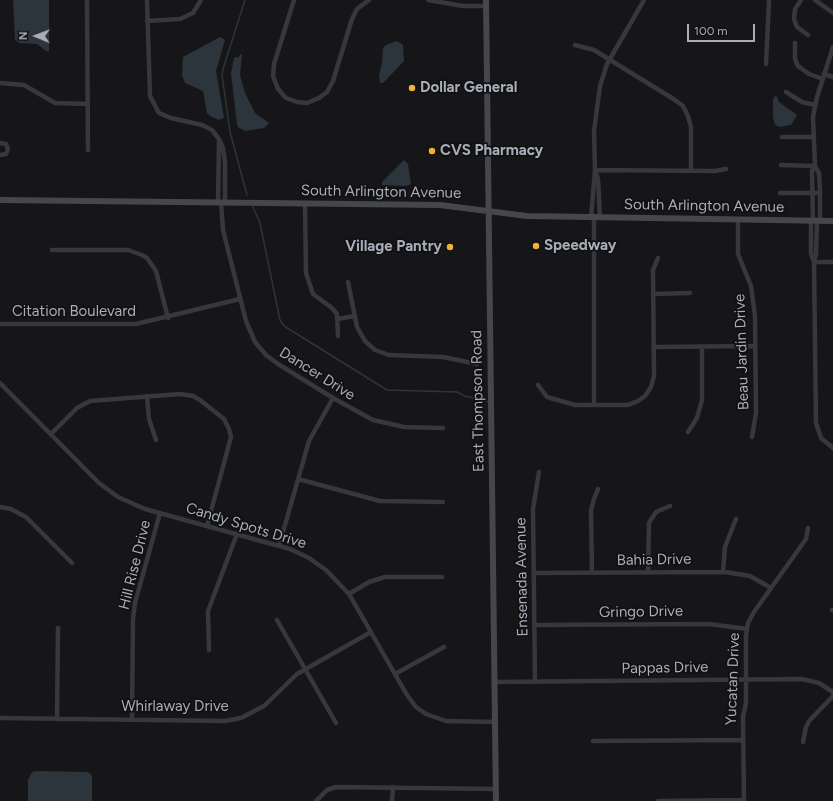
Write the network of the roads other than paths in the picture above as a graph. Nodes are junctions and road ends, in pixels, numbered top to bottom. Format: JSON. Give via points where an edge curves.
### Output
{"nodes":[{"id":1,"x":87,"y":0,"type":"edge"},
{"id":2,"x":147,"y":0,"type":"edge"},
{"id":3,"x":201,"y":0,"type":"edge"},
{"id":4,"x":294,"y":0,"type":"edge"},
{"id":5,"x":369,"y":0,"type":"edge"},
{"id":6,"x":428,"y":0,"type":"edge"},
{"id":7,"x":644,"y":0,"type":"edge"},
{"id":8,"x":769,"y":0,"type":"edge"},
{"id":9,"x":801,"y":0,"type":"edge"},
{"id":10,"x":815,"y":0,"type":"edge"},
{"id":11,"x":486,"y":3,"type":"edge"},
{"id":12,"x":833,"y":13,"type":"edge"},
{"id":13,"x":148,"y":21,"type":"junction"},
{"id":14,"x":808,"y":35,"type":"dead end"},
{"id":15,"x":795,"y":44,"type":"dead end"},
{"id":16,"x":575,"y":45,"type":"dead end"},
{"id":17,"x":833,"y":47,"type":"edge"},
{"id":18,"x":610,"y":59,"type":"junction"},
{"id":19,"x":766,"y":64,"type":"dead end"},
{"id":20,"x":823,"y":77,"type":"junction"},
{"id":21,"x":833,"y":77,"type":"edge"},
{"id":22,"x":0,"y":82,"type":"edge"},
{"id":23,"x":786,"y":92,"type":"dead end"},
{"id":24,"x":88,"y":104,"type":"junction"},
{"id":25,"x":815,"y":105,"type":"junction"},
{"id":26,"x":782,"y":137,"type":"dead end"},
{"id":27,"x":813,"y":138,"type":"junction"},
{"id":28,"x":0,"y":143,"type":"edge"},
{"id":29,"x":88,"y":150,"type":"dead end"},
{"id":30,"x":0,"y":155,"type":"edge"},
{"id":31,"x":781,"y":165,"type":"dead end"},
{"id":32,"x":815,"y":166,"type":"junction"},
{"id":33,"x":726,"y":169,"type":"dead end"},
{"id":34,"x":595,"y":170,"type":"junction"},
{"id":35,"x":691,"y":171,"type":"junction"},
{"id":36,"x":780,"y":193,"type":"dead end"},
{"id":37,"x":813,"y":193,"type":"junction"},
{"id":38,"x":820,"y":193,"type":"junction"},
{"id":39,"x":0,"y":200,"type":"edge"},
{"id":40,"x":221,"y":202,"type":"junction"},
{"id":41,"x":305,"y":203,"type":"junction"},
{"id":42,"x":489,"y":211,"type":"junction"},
{"id":43,"x":595,"y":218,"type":"junction"},
{"id":44,"x":738,"y":220,"type":"junction"},
{"id":45,"x":815,"y":221,"type":"junction"},
{"id":46,"x":833,"y":221,"type":"edge"},
{"id":47,"x":52,"y":250,"type":"dead end"},
{"id":48,"x":658,"y":258,"type":"dead end"},
{"id":49,"x":814,"y":262,"type":"junction"},
{"id":50,"x":833,"y":262,"type":"edge"},
{"id":51,"x":348,"y":282,"type":"dead end"},
{"id":52,"x":690,"y":293,"type":"dead end"},
{"id":53,"x":653,"y":294,"type":"junction"},
{"id":54,"x":240,"y":299,"type":"junction"},
{"id":55,"x":355,"y":316,"type":"junction"},
{"id":56,"x":168,"y":318,"type":"junction"},
{"id":57,"x":338,"y":319,"type":"junction"},
{"id":58,"x":0,"y":324,"type":"edge"},
{"id":59,"x":338,"y":336,"type":"dead end"},
{"id":60,"x":755,"y":346,"type":"junction"},
{"id":61,"x":654,"y":347,"type":"junction"},
{"id":62,"x":702,"y":347,"type":"junction"},
{"id":63,"x":478,"y":364,"type":"dead end"},
{"id":64,"x":538,"y":385,"type":"dead end"},
{"id":65,"x":1,"y":387,"type":"edge"},
{"id":66,"x":147,"y":396,"type":"junction"},
{"id":67,"x":333,"y":398,"type":"junction"},
{"id":68,"x":594,"y":405,"type":"junction"},
{"id":69,"x":443,"y":428,"type":"dead end"},
{"id":70,"x":688,"y":432,"type":"dead end"},
{"id":71,"x":51,"y":434,"type":"junction"},
{"id":72,"x":752,"y":437,"type":"dead end"},
{"id":73,"x":156,"y":440,"type":"dead end"},
{"id":74,"x":833,"y":448,"type":"edge"},
{"id":75,"x":539,"y":472,"type":"dead end"},
{"id":76,"x":298,"y":479,"type":"junction"},
{"id":77,"x":598,"y":489,"type":"dead end"},
{"id":78,"x":443,"y":502,"type":"dead end"},
{"id":79,"x":670,"y":506,"type":"dead end"},
{"id":80,"x":0,"y":507,"type":"edge"},
{"id":81,"x":160,"y":513,"type":"junction"},
{"id":82,"x":736,"y":519,"type":"dead end"},
{"id":83,"x":207,"y":526,"type":"junction"},
{"id":84,"x":808,"y":528,"type":"dead end"},
{"id":85,"x":237,"y":534,"type":"junction"},
{"id":86,"x":279,"y":546,"type":"junction"},
{"id":87,"x":72,"y":563,"type":"dead end"},
{"id":88,"x":648,"y":572,"type":"junction"},
{"id":89,"x":723,"y":572,"type":"junction"},
{"id":90,"x":534,"y":573,"type":"junction"},
{"id":91,"x":592,"y":573,"type":"junction"},
{"id":92,"x":442,"y":577,"type":"dead end"},
{"id":93,"x":771,"y":588,"type":"junction"},
{"id":94,"x":349,"y":594,"type":"junction"},
{"id":95,"x":277,"y":620,"type":"dead end"},
{"id":96,"x":534,"y":625,"type":"junction"},
{"id":97,"x":58,"y":628,"type":"dead end"},
{"id":98,"x":747,"y":629,"type":"junction"},
{"id":99,"x":371,"y":632,"type":"junction"},
{"id":100,"x":444,"y":647,"type":"dead end"},
{"id":101,"x":209,"y":650,"type":"dead end"},
{"id":102,"x":306,"y":670,"type":"junction"},
{"id":103,"x":395,"y":674,"type":"junction"},
{"id":104,"x":746,"y":679,"type":"junction"},
{"id":105,"x":494,"y":682,"type":"junction"},
{"id":106,"x":535,"y":682,"type":"junction"},
{"id":107,"x":833,"y":692,"type":"edge"},
{"id":108,"x":833,"y":696,"type":"edge"},
{"id":109,"x":0,"y":718,"type":"edge"},
{"id":110,"x":57,"y":719,"type":"junction"},
{"id":111,"x":132,"y":719,"type":"junction"},
{"id":112,"x":495,"y":722,"type":"junction"},
{"id":113,"x":336,"y":723,"type":"dead end"},
{"id":114,"x":743,"y":740,"type":"junction"},
{"id":115,"x":593,"y":741,"type":"dead end"},
{"id":116,"x":803,"y":742,"type":"dead end"},
{"id":117,"x":392,"y":787,"type":"junction"},
{"id":118,"x":496,"y":789,"type":"junction"},
{"id":119,"x":744,"y":800,"type":"edge"},
{"id":120,"x":316,"y":801,"type":"edge"},
{"id":121,"x":392,"y":801,"type":"edge"},
{"id":122,"x":496,"y":801,"type":"edge"},
{"id":123,"x":658,"y":801,"type":"edge"},
{"id":124,"x":683,"y":801,"type":"edge"}],
"edges":[{"from":1,"to":24,"type":"street"},
{"from":2,"to":13,"type":"street"},
{"from":3,"to":13,"type":"street","via":[[193,13],[180,19]]},
{"from":4,"to":5,"type":"street","via":[[274,64],[273,76],[278,89],[286,98],[307,103],[327,92],[333,81],[352,18],[357,9]]},
{"from":6,"to":11,"type":"street","via":[[464,6]]},
{"from":7,"to":18,"type":"street"},
{"from":8,"to":19,"type":"street"},
{"from":9,"to":14,"type":"street","via":[[795,9],[794,19],[797,27]]},
{"from":10,"to":12,"type":"street"},
{"from":11,"to":42,"type":"main road","name":"East Thompson Road"},
{"from":13,"to":40,"type":"street","name":"Dancer Drive","via":[[148,89],[155,108],[165,116],[202,124],[212,130],[219,139],[224,154]]},
{"from":15,"to":20,"type":"street","via":[[795,59],[798,66],[809,74]]},
{"from":16,"to":18,"type":"street","via":[[594,50]]},
{"from":17,"to":20,"type":"street"},
{"from":18,"to":34,"type":"street","via":[[596,106]]},
{"from":18,"to":35,"type":"street","via":[[682,106],[691,127]]},
{"from":20,"to":21,"type":"street"},
{"from":20,"to":25,"type":"street"},
{"from":22,"to":24,"type":"street","via":[[24,85],[55,103]]},
{"from":23,"to":25,"type":"street","via":[[802,102]]},
{"from":24,"to":29,"type":"street"},
{"from":25,"to":27,"type":"street"},
{"from":26,"to":27,"type":"street"},
{"from":27,"to":32,"type":"street"},
{"from":28,"to":30,"type":"street","via":[[6,144],[8,149],[6,154]]},
{"from":31,"to":32,"type":"street"},
{"from":32,"to":37,"type":"street","via":[[812,171]]},
{"from":32,"to":38,"type":"street","via":[[819,173]]},
{"from":33,"to":35,"type":"street"},
{"from":34,"to":35,"type":"street"},
{"from":34,"to":43,"type":"street"},
{"from":34,"to":43,"type":"street","via":[[598,179]]},
{"from":36,"to":37,"type":"street"},
{"from":37,"to":38,"type":"street"},
{"from":37,"to":45,"type":"street"},
{"from":38,"to":45,"type":"street"},
{"from":39,"to":40,"type":"main road","name":"South Arlington Avenue"},
{"from":40,"to":41,"type":"main road","name":"South Arlington Avenue"},
{"from":40,"to":54,"type":"street","name":"Dancer Drive","via":[[223,230]]},
{"from":41,"to":42,"type":"main road","name":"South Arlington Avenue","via":[[446,205]]},
{"from":41,"to":57,"type":"street","via":[[305,260],[310,288],[317,298],[332,308]]},
{"from":42,"to":43,"type":"main road","name":"South Arlington Avenue","via":[[520,216]]},
{"from":42,"to":105,"type":"main road","name":"East Thompson Road"},
{"from":43,"to":44,"type":"main road","name":"South Arlington Avenue"},
{"from":43,"to":68,"type":"street"},
{"from":44,"to":45,"type":"main road","name":"South Arlington Avenue"},
{"from":44,"to":60,"type":"street","name":"Beau Jardin Drive","via":[[738,251],[752,288]]},
{"from":45,"to":46,"type":"main road","name":"South Arlington Avenue"},
{"from":45,"to":49,"type":"street","via":[[811,254]]},
{"from":47,"to":56,"type":"street","via":[[128,250],[142,255],[156,271]]},
{"from":48,"to":53,"type":"street","via":[[653,270]]},
{"from":49,"to":50,"type":"street"},
{"from":49,"to":74,"type":"street","via":[[816,422],[821,438]]},
{"from":51,"to":55,"type":"street"},
{"from":52,"to":53,"type":"street"},
{"from":53,"to":61,"type":"street"},
{"from":54,"to":56,"type":"street","name":"Citation Boulevard"},
{"from":54,"to":67,"type":"street","name":"Dancer Drive","via":[[250,331],[262,350],[278,364]]},
{"from":55,"to":57,"type":"street"},
{"from":55,"to":63,"type":"street","via":[[361,336],[381,352],[396,356],[443,357]]},
{"from":56,"to":58,"type":"street","name":"Citation Boulevard","via":[[125,325]]},
{"from":57,"to":59,"type":"street"},
{"from":60,"to":62,"type":"street"},
{"from":60,"to":72,"type":"street","name":"Beau Jardin Drive","via":[[756,413]]},
{"from":61,"to":62,"type":"street"},
{"from":61,"to":68,"type":"street","via":[[654,379],[648,392],[638,401],[628,405]]},
{"from":62,"to":70,"type":"street","via":[[702,400],[697,418]]},
{"from":64,"to":68,"type":"street","via":[[544,394],[559,401],[575,405]]},
{"from":65,"to":71,"type":"street","name":"Candy Spots Drive"},
{"from":66,"to":71,"type":"street","via":[[90,401],[77,408]]},
{"from":66,"to":73,"type":"street","via":[[149,419]]},
{"from":66,"to":83,"type":"street","via":[[193,396],[220,416],[229,429],[230,446]]},
{"from":67,"to":69,"type":"street","name":"Dancer Drive","via":[[363,416],[383,423],[404,427]]},
{"from":67,"to":76,"type":"street","via":[[309,440]]},
{"from":71,"to":81,"type":"street","name":"Candy Spots Drive","via":[[111,492],[138,506]]},
{"from":75,"to":90,"type":"street","name":"Ensenada Avenue","via":[[533,501]]},
{"from":76,"to":78,"type":"street","via":[[380,501]]},
{"from":76,"to":86,"type":"street"},
{"from":77,"to":91,"type":"street","via":[[592,510]]},
{"from":79,"to":88,"type":"street","via":[[656,512],[649,523]]},
{"from":80,"to":87,"type":"street","via":[[11,509],[26,517]]},
{"from":81,"to":83,"type":"street","name":"Candy Spots Drive"},
{"from":81,"to":111,"type":"street","name":"Hill Rise Drive","via":[[134,611]]},
{"from":82,"to":89,"type":"street","via":[[725,547]]},
{"from":83,"to":85,"type":"street","name":"Candy Spots Drive"},
{"from":84,"to":93,"type":"street","name":"Yucatan Drive","via":[[806,539]]},
{"from":85,"to":86,"type":"street","name":"Candy Spots Drive"},
{"from":85,"to":101,"type":"street","via":[[208,611]]},
{"from":86,"to":94,"type":"street","name":"Candy Spots Drive","via":[[318,563],[333,575]]},
{"from":88,"to":89,"type":"street","name":"Bahia Drive"},
{"from":88,"to":91,"type":"street","name":"Bahia Drive"},
{"from":89,"to":93,"type":"street","name":"Bahia Drive","via":[[750,576]]},
{"from":90,"to":91,"type":"street","name":"Bahia Drive"},
{"from":90,"to":96,"type":"street","name":"Ensenada Avenue"},
{"from":92,"to":94,"type":"street","via":[[385,577],[369,582]]},
{"from":93,"to":98,"type":"street","name":"Yucatan Drive","via":[[751,617]]},
{"from":94,"to":99,"type":"street","name":"Candy Spots Drive"},
{"from":95,"to":102,"type":"street"},
{"from":96,"to":98,"type":"street","name":"Gringo Drive","via":[[709,624]]},
{"from":96,"to":106,"type":"street","name":"Ensenada Avenue"},
{"from":97,"to":110,"type":"street"},
{"from":98,"to":104,"type":"street","name":"Yucatan Drive"},
{"from":99,"to":102,"type":"street","name":"Whirlaway Drive"},
{"from":99,"to":103,"type":"street","name":"Candy Spots Drive"},
{"from":100,"to":103,"type":"street"},
{"from":102,"to":111,"type":"street","name":"Whirlaway Drive","via":[[291,679],[264,706],[241,718],[225,721]]},
{"from":102,"to":113,"type":"street"},
{"from":103,"to":112,"type":"street","name":"Candy Spots Drive","via":[[410,701],[430,716],[450,721]]},
{"from":104,"to":106,"type":"street","name":"Pappas Drive"},
{"from":104,"to":107,"type":"street","name":"Pappas Drive","via":[[809,679],[821,683]]},
{"from":104,"to":114,"type":"street","name":"Yucatan Drive"},
{"from":105,"to":106,"type":"street","name":"Pappas Drive"},
{"from":105,"to":112,"type":"main road","name":"East Thompson Road"},
{"from":108,"to":116,"type":"street","via":[[809,721]]},
{"from":109,"to":110,"type":"street","name":"Whirlaway Drive"},
{"from":110,"to":111,"type":"street","name":"Whirlaway Drive"},
{"from":112,"to":118,"type":"main road","name":"East Thompson Road"},
{"from":114,"to":115,"type":"street"},
{"from":114,"to":119,"type":"street","name":"Yucatan Drive"},
{"from":117,"to":118,"type":"street"},
{"from":117,"to":120,"type":"street","via":[[333,787]]},
{"from":117,"to":121,"type":"street"},
{"from":118,"to":122,"type":"main road","name":"East Thompson Road"},
{"from":119,"to":124,"type":"street"},
{"from":123,"to":124,"type":"street"}]}
